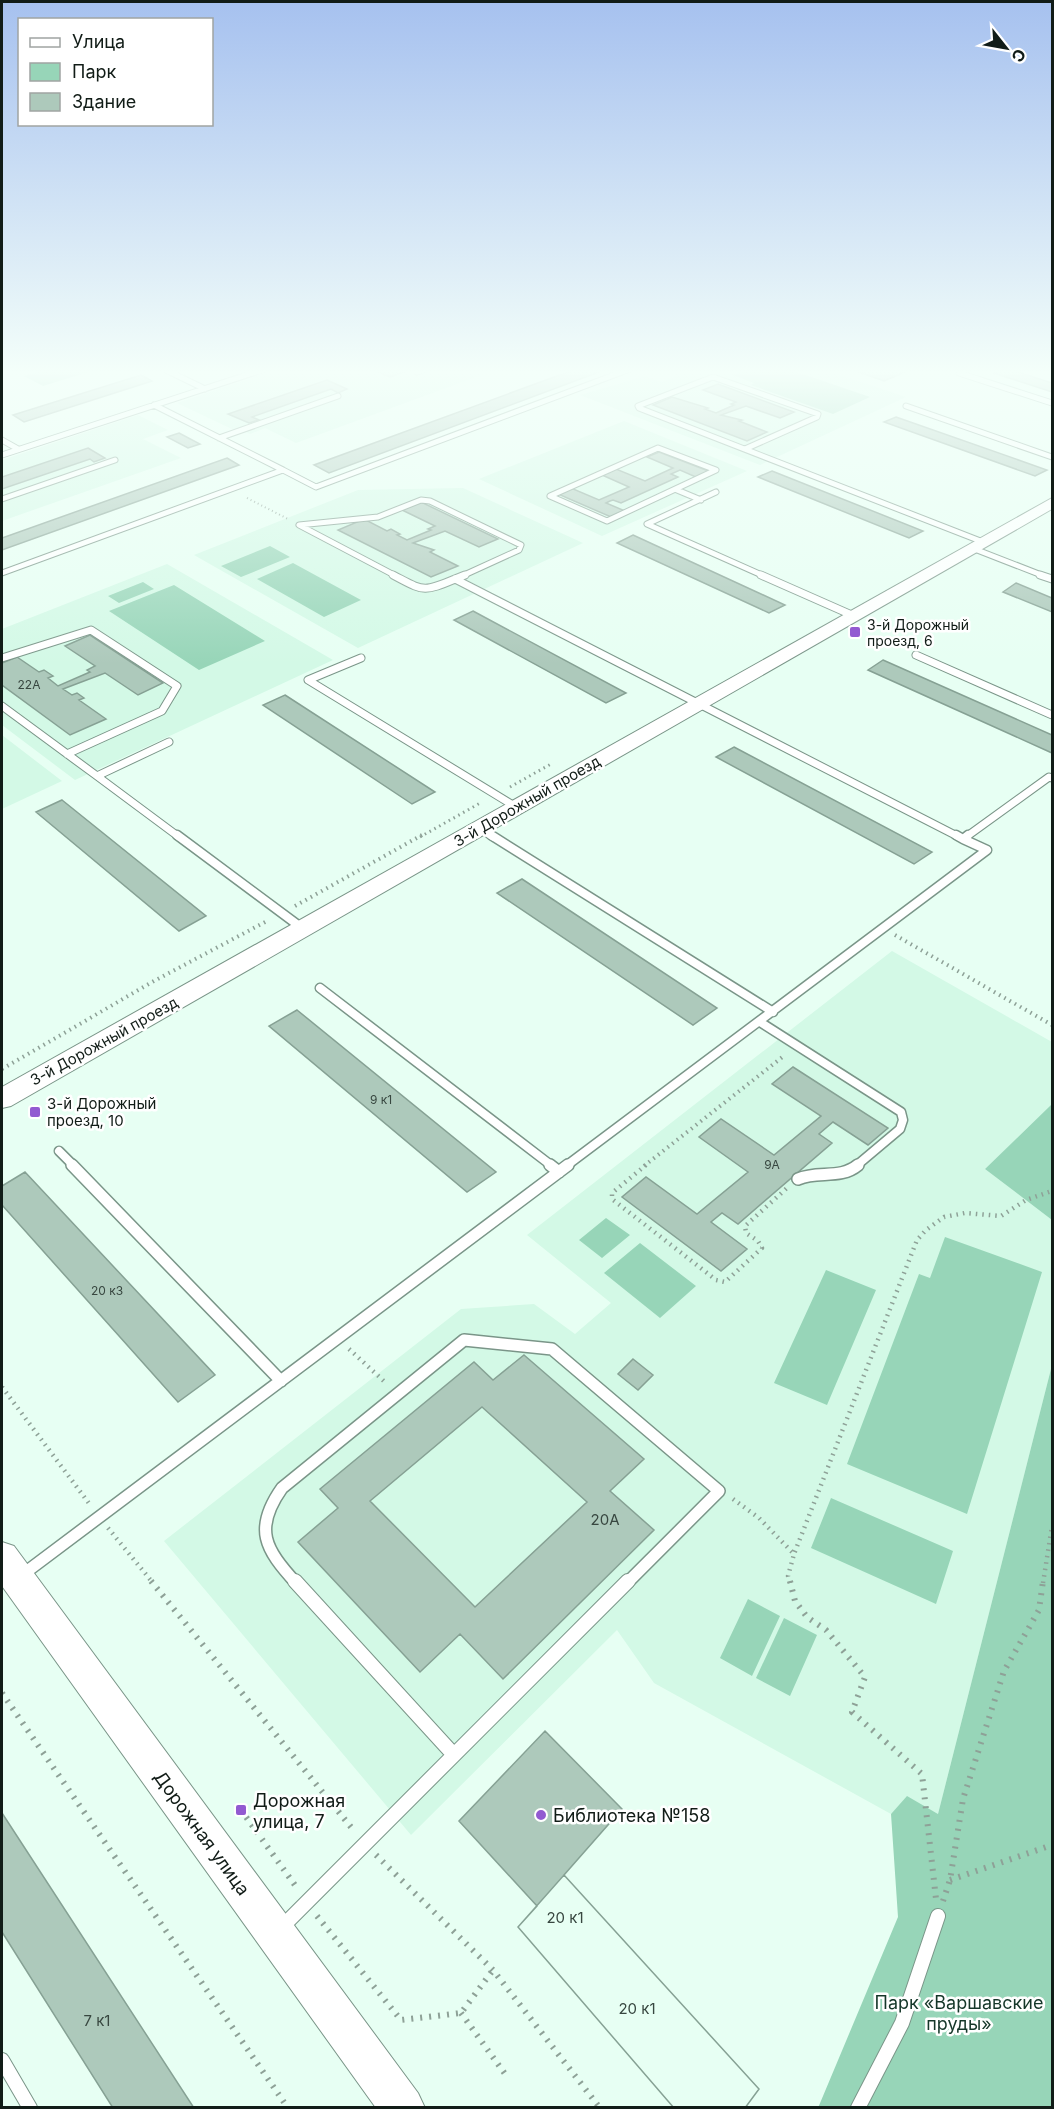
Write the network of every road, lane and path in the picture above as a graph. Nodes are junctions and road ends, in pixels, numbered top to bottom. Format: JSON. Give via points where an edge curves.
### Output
{"nodes":[{"id":1,"x":94,"y":467,"type":"edge"},
{"id":2,"x":278,"y":467,"type":"edge"},
{"id":3,"x":368,"y":467,"type":"edge"},
{"id":4,"x":614,"y":467,"type":"edge"},
{"id":5,"x":709,"y":467,"type":"edge"},
{"id":6,"x":790,"y":467,"type":"edge"},
{"id":7,"x":283,"y":470,"type":"junction"},
{"id":8,"x":231,"y":489,"type":"junction"},
{"id":9,"x":677,"y":490,"type":"junction"},
{"id":10,"x":716,"y":492,"type":"dead end"},
{"id":11,"x":2,"y":499,"type":"edge"},
{"id":12,"x":700,"y":500,"type":"junction"},
{"id":13,"x":1053,"y":503,"type":"edge"},
{"id":14,"x":299,"y":525,"type":"junction"},
{"id":15,"x":978,"y":545,"type":"junction"},
{"id":16,"x":2,"y":573,"type":"edge"},
{"id":17,"x":455,"y":579,"type":"junction"},
{"id":18,"x":1053,"y":579,"type":"edge"},
{"id":19,"x":854,"y":616,"type":"junction"},
{"id":20,"x":915,"y":656,"type":"dead end"},
{"id":21,"x":2,"y":658,"type":"edge"},
{"id":22,"x":361,"y":658,"type":"dead end"},
{"id":23,"x":698,"y":704,"type":"junction"},
{"id":24,"x":2,"y":706,"type":"edge"},
{"id":25,"x":1053,"y":715,"type":"edge"},
{"id":26,"x":169,"y":742,"type":"dead end"},
{"id":27,"x":67,"y":754,"type":"junction"},
{"id":28,"x":557,"y":761,"type":"dead end"},
{"id":29,"x":97,"y":776,"type":"junction"},
{"id":30,"x":1053,"y":778,"type":"edge"},
{"id":31,"x":496,"y":794,"type":"junction"},
{"id":32,"x":516,"y":807,"type":"junction"},
{"id":33,"x":479,"y":828,"type":"junction"},
{"id":34,"x":963,"y":838,"type":"junction"},
{"id":35,"x":282,"y":913,"type":"junction"},
{"id":36,"x":302,"y":928,"type":"junction"},
{"id":37,"x":884,"y":929,"type":"junction"},
{"id":38,"x":320,"y":988,"type":"dead end"},
{"id":39,"x":773,"y":1012,"type":"junction"},
{"id":40,"x":760,"y":1022,"type":"junction"},
{"id":41,"x":1053,"y":1024,"type":"edge"},
{"id":42,"x":797,"y":1045,"type":"junction"},
{"id":43,"x":2,"y":1069,"type":"edge"},
{"id":44,"x":2,"y":1099,"type":"edge"},
{"id":45,"x":59,"y":1151,"type":"dead end"},
{"id":46,"x":559,"y":1172,"type":"junction"},
{"id":47,"x":798,"y":1179,"type":"joint"},
{"id":48,"x":1053,"y":1191,"type":"edge"},
{"id":49,"x":338,"y":1338,"type":"junction"},
{"id":50,"x":281,"y":1381,"type":"junction"},
{"id":51,"x":2,"y":1387,"type":"edge"},
{"id":52,"x":399,"y":1394,"type":"junction"},
{"id":53,"x":719,"y":1491,"type":"junction"},
{"id":54,"x":99,"y":1517,"type":"junction"},
{"id":55,"x":1053,"y":1526,"type":"edge"},
{"id":56,"x":794,"y":1554,"type":"junction"},
{"id":57,"x":9,"y":1568,"type":"edge"},
{"id":58,"x":2,"y":1693,"type":"edge"},
{"id":59,"x":454,"y":1755,"type":"junction"},
{"id":60,"x":242,"y":1810,"type":"dead end"},
{"id":61,"x":365,"y":1844,"type":"junction"},
{"id":62,"x":1053,"y":1845,"type":"edge"},
{"id":63,"x":950,"y":1880,"type":"junction"},
{"id":64,"x":307,"y":1903,"type":"junction"},
{"id":65,"x":938,"y":1916,"type":"junction"},
{"id":66,"x":275,"y":1934,"type":"junction"},
{"id":67,"x":493,"y":1970,"type":"junction"},
{"id":68,"x":461,"y":2013,"type":"junction"},
{"id":69,"x":2,"y":2060,"type":"edge"},
{"id":70,"x":508,"y":2078,"type":"dead end"},
{"id":71,"x":30,"y":2108,"type":"edge"},
{"id":72,"x":288,"y":2108,"type":"edge"},
{"id":73,"x":403,"y":2108,"type":"edge"},
{"id":74,"x":600,"y":2108,"type":"edge"},
{"id":75,"x":858,"y":2108,"type":"edge"}],
"edges":[{"from":1,"to":11,"type":"lane"},
{"from":2,"to":7,"type":"lane"},
{"from":3,"to":7,"type":"lane","via":[[316,487]]},
{"from":4,"to":9,"type":"lane","via":[[550,496],[608,521]]},
{"from":5,"to":9,"type":"lane","via":[[716,470]]},
{"from":6,"to":15,"type":"lane"},
{"from":7,"to":8,"type":"lane"},
{"from":8,"to":14,"type":"path"},
{"from":8,"to":16,"type":"lane"},
{"from":9,"to":12,"type":"lane"},
{"from":10,"to":12,"type":"lane"},
{"from":12,"to":19,"type":"lane","via":[[647,524]]},
{"from":13,"to":15,"type":"street","name":"3-й Дорожный проезд"},
{"from":14,"to":17,"type":"lane","via":[[422,590]]},
{"from":14,"to":17,"type":"lane","via":[[378,517],[428,500],[521,545],[519,550]]},
{"from":15,"to":18,"type":"lane"},
{"from":15,"to":19,"type":"street","name":"3-й Дорожный проезд"},
{"from":17,"to":23,"type":"lane"},
{"from":19,"to":23,"type":"street","name":"3-й Дорожный проезд"},
{"from":20,"to":25,"type":"lane"},
{"from":21,"to":27,"type":"lane","via":[[91,630],[177,686],[162,711]]},
{"from":22,"to":31,"type":"lane","via":[[308,680]]},
{"from":23,"to":32,"type":"street","name":"3-й Дорожный проезд"},
{"from":23,"to":34,"type":"lane"},
{"from":24,"to":27,"type":"lane"},
{"from":26,"to":29,"type":"lane"},
{"from":27,"to":29,"type":"lane"},
{"from":28,"to":31,"type":"path"},
{"from":29,"to":35,"type":"lane"},
{"from":30,"to":34,"type":"lane","via":[[1049,777]]},
{"from":31,"to":32,"type":"lane"},
{"from":31,"to":35,"type":"path"},
{"from":32,"to":33,"type":"street","name":"3-й Дорожный проезд"},
{"from":33,"to":36,"type":"street","name":"3-й Дорожный проезд"},
{"from":33,"to":39,"type":"lane"},
{"from":34,"to":37,"type":"lane","via":[[987,850]]},
{"from":35,"to":36,"type":"lane"},
{"from":35,"to":43,"type":"path"},
{"from":36,"to":44,"type":"street","name":"3-й Дорожный проезд"},
{"from":37,"to":39,"type":"lane"},
{"from":37,"to":41,"type":"path"},
{"from":38,"to":46,"type":"lane"},
{"from":39,"to":40,"type":"lane"},
{"from":40,"to":42,"type":"lane"},
{"from":40,"to":46,"type":"lane"},
{"from":42,"to":47,"type":"lane","via":[[894,1106],[903,1120],[900,1129],[849,1172]]},
{"from":42,"to":47,"type":"path","via":[[617,1188],[612,1199],[716,1280],[725,1282],[762,1248],[746,1233],[745,1226]]},
{"from":45,"to":50,"type":"lane"},
{"from":46,"to":49,"type":"lane"},
{"from":48,"to":56,"type":"path","via":[[1026,1200],[1001,1216],[972,1211],[954,1213],[939,1218],[921,1234]]},
{"from":49,"to":50,"type":"lane"},
{"from":49,"to":52,"type":"path"},
{"from":50,"to":54,"type":"lane"},
{"from":51,"to":54,"type":"path"},
{"from":52,"to":53,"type":"lane","via":[[464,1340],[552,1349]]},
{"from":52,"to":59,"type":"lane","via":[[282,1488],[269,1506],[264,1534],[274,1559]]},
{"from":53,"to":56,"type":"path","via":[[759,1518]]},
{"from":53,"to":59,"type":"lane"},
{"from":54,"to":57,"type":"lane"},
{"from":54,"to":61,"type":"path"},
{"from":55,"to":63,"type":"path","via":[[1039,1610],[1004,1671],[963,1799]]},
{"from":56,"to":65,"type":"path","via":[[788,1576],[795,1601],[866,1677],[852,1712],[922,1774]]},
{"from":57,"to":66,"type":"street","name":"Дорожная улица"},
{"from":58,"to":72,"type":"path"},
{"from":59,"to":61,"type":"lane"},
{"from":60,"to":64,"type":"path"},
{"from":61,"to":64,"type":"lane"},
{"from":61,"to":67,"type":"path"},
{"from":62,"to":63,"type":"path"},
{"from":63,"to":65,"type":"path"},
{"from":64,"to":66,"type":"lane"},
{"from":64,"to":68,"type":"path","via":[[400,2020]]},
{"from":65,"to":75,"type":"lane","via":[[902,2023]]},
{"from":66,"to":73,"type":"street","name":"Дорожная улица"},
{"from":67,"to":68,"type":"path"},
{"from":67,"to":74,"type":"path"},
{"from":68,"to":70,"type":"path"},
{"from":69,"to":71,"type":"lane"}]}
